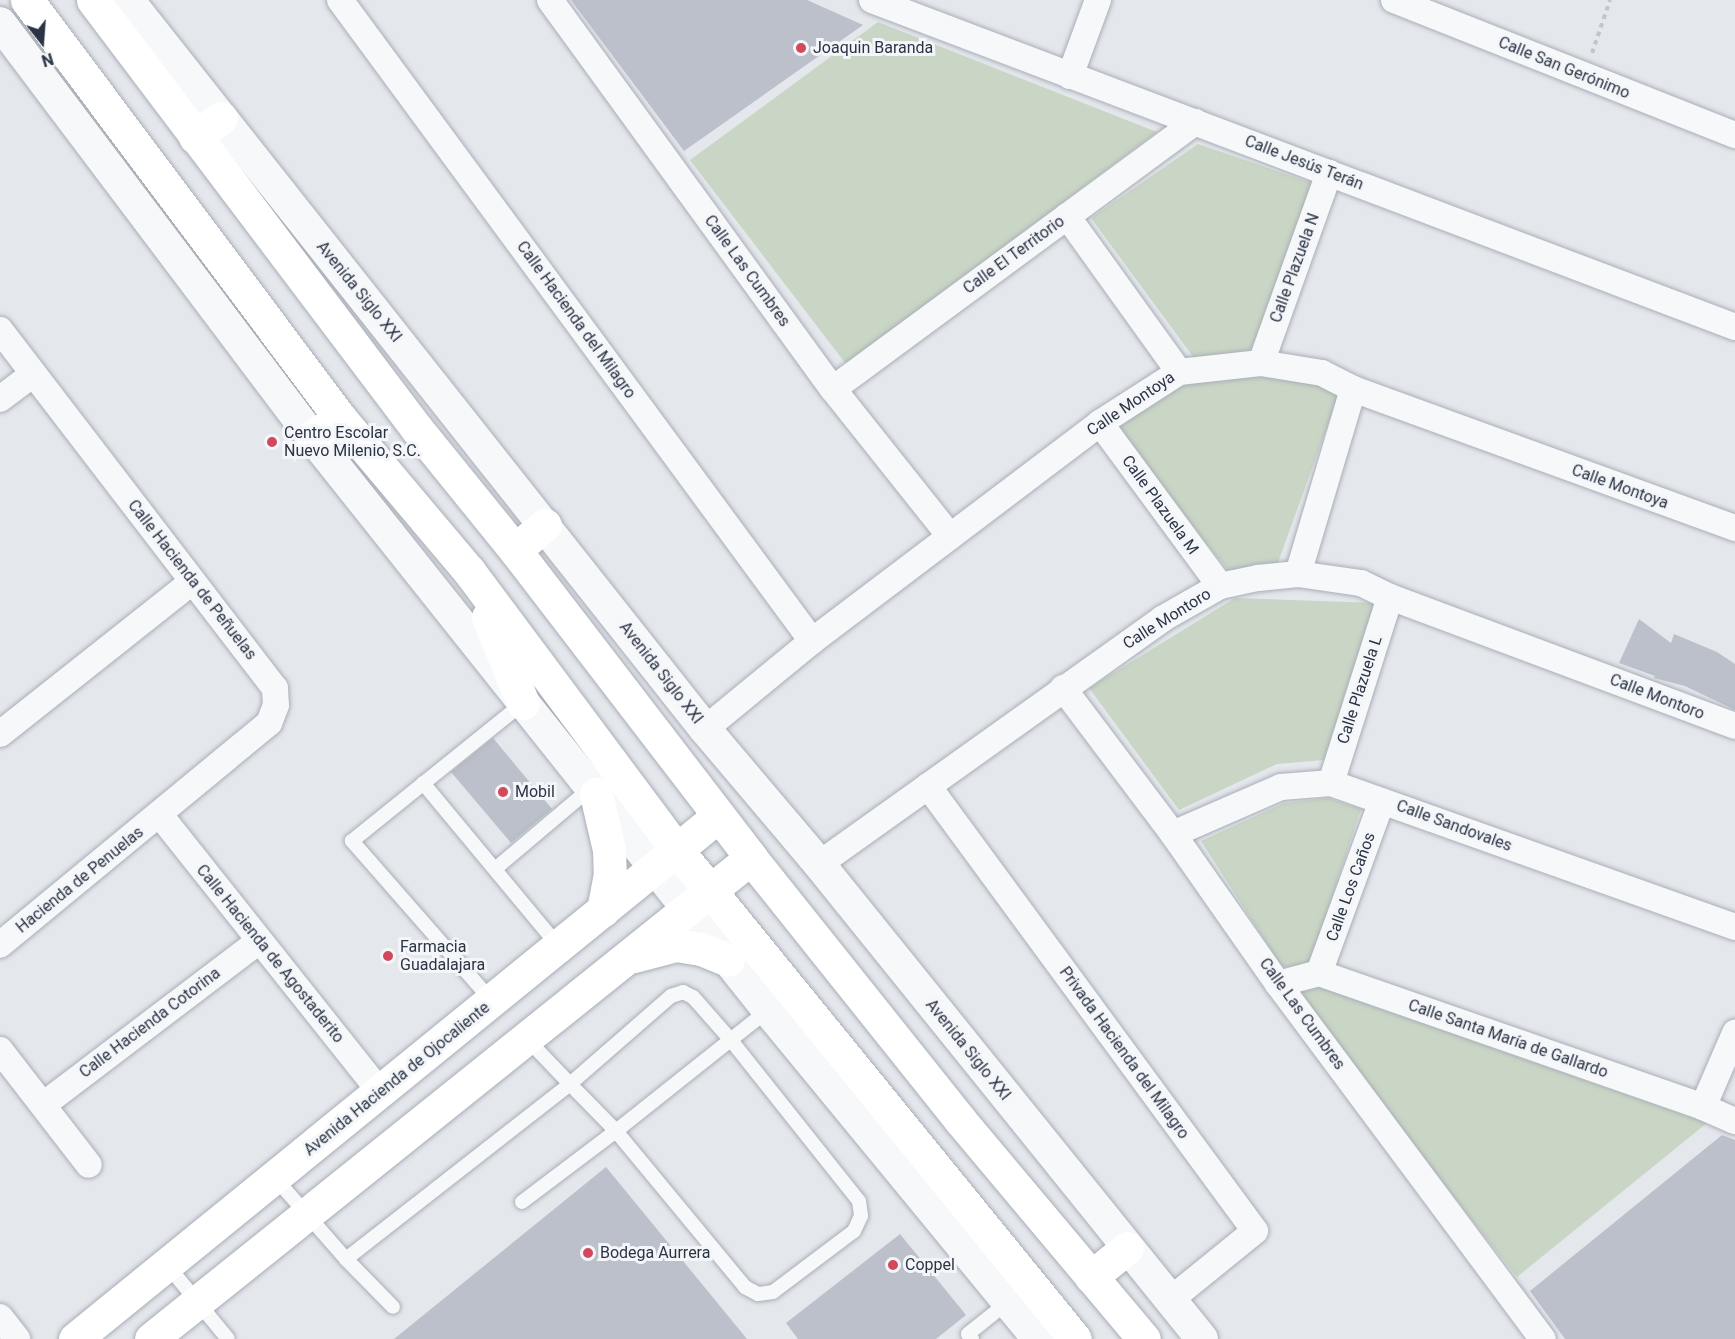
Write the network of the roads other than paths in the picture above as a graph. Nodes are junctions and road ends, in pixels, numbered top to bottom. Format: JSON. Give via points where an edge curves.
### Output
{"nodes":[{"id":1,"x":27,"y":0,"type":"edge"},
{"id":2,"x":93,"y":0,"type":"edge"},
{"id":3,"x":128,"y":0,"type":"edge"},
{"id":4,"x":340,"y":0,"type":"edge"},
{"id":5,"x":550,"y":0,"type":"edge"},
{"id":6,"x":872,"y":0,"type":"edge"},
{"id":7,"x":1098,"y":0,"type":"edge"},
{"id":8,"x":1394,"y":0,"type":"edge"},
{"id":9,"x":0,"y":23,"type":"edge"},
{"id":10,"x":1070,"y":76,"type":"junction"},
{"id":11,"x":1195,"y":122,"type":"junction"},
{"id":12,"x":208,"y":127,"type":"junction"},
{"id":13,"x":1735,"y":135,"type":"edge"},
{"id":14,"x":1329,"y":173,"type":"junction"},
{"id":15,"x":1066,"y":216,"type":"junction"},
{"id":16,"x":1735,"y":327,"type":"edge"},
{"id":17,"x":0,"y":330,"type":"edge"},
{"id":18,"x":1261,"y":363,"type":"junction"},
{"id":19,"x":1179,"y":372,"type":"junction"},
{"id":20,"x":33,"y":374,"type":"junction"},
{"id":21,"x":833,"y":389,"type":"junction"},
{"id":22,"x":1353,"y":389,"type":"junction"},
{"id":23,"x":0,"y":399,"type":"edge"},
{"id":24,"x":340,"y":418,"type":"junction"},
{"id":25,"x":1100,"y":423,"type":"junction"},
{"id":26,"x":312,"y":437,"type":"junction"},
{"id":27,"x":545,"y":525,"type":"junction"},
{"id":28,"x":1735,"y":528,"type":"edge"},
{"id":29,"x":950,"y":536,"type":"junction"},
{"id":30,"x":515,"y":550,"type":"junction"},
{"id":31,"x":469,"y":571,"type":"junction"},
{"id":32,"x":1298,"y":574,"type":"junction"},
{"id":33,"x":192,"y":582,"type":"junction"},
{"id":34,"x":1220,"y":586,"type":"junction"},
{"id":35,"x":1390,"y":597,"type":"junction"},
{"id":36,"x":812,"y":641,"type":"junction"},
{"id":37,"x":1063,"y":688,"type":"junction"},
{"id":38,"x":523,"y":702,"type":"junction"},
{"id":39,"x":1735,"y":726,"type":"edge"},
{"id":40,"x":705,"y":729,"type":"junction"},
{"id":41,"x":0,"y":734,"type":"edge"},
{"id":42,"x":423,"y":783,"type":"junction"},
{"id":43,"x":1331,"y":783,"type":"junction"},
{"id":44,"x":928,"y":786,"type":"junction"},
{"id":45,"x":594,"y":791,"type":"junction"},
{"id":46,"x":1382,"y":801,"type":"junction"},
{"id":47,"x":160,"y":815,"type":"junction"},
{"id":48,"x":718,"y":816,"type":"junction"},
{"id":49,"x":1173,"y":834,"type":"junction"},
{"id":50,"x":751,"y":858,"type":"junction"},
{"id":51,"x":666,"y":859,"type":"junction"},
{"id":52,"x":819,"y":864,"type":"junction"},
{"id":53,"x":495,"y":869,"type":"junction"},
{"id":54,"x":699,"y":899,"type":"junction"},
{"id":55,"x":603,"y":910,"type":"junction"},
{"id":56,"x":1735,"y":927,"type":"edge"},
{"id":57,"x":258,"y":942,"type":"junction"},
{"id":58,"x":0,"y":945,"type":"edge"},
{"id":59,"x":559,"y":947,"type":"junction"},
{"id":60,"x":728,"y":960,"type":"junction"},
{"id":61,"x":621,"y":961,"type":"junction"},
{"id":62,"x":1319,"y":973,"type":"junction"},
{"id":63,"x":1278,"y":984,"type":"junction"},
{"id":64,"x":492,"y":1001,"type":"junction"},
{"id":65,"x":768,"y":1010,"type":"junction"},
{"id":66,"x":1735,"y":1033,"type":"edge"},
{"id":67,"x":526,"y":1038,"type":"junction"},
{"id":68,"x":730,"y":1039,"type":"junction"},
{"id":69,"x":0,"y":1050,"type":"edge"},
{"id":70,"x":570,"y":1084,"type":"junction"},
{"id":71,"x":381,"y":1093,"type":"junction"},
{"id":72,"x":43,"y":1105,"type":"junction"},
{"id":73,"x":1703,"y":1107,"type":"junction"},
{"id":74,"x":1735,"y":1121,"type":"edge"},
{"id":75,"x":616,"y":1131,"type":"junction"},
{"id":76,"x":89,"y":1165,"type":"dead end"},
{"id":77,"x":275,"y":1178,"type":"junction"},
{"id":78,"x":522,"y":1202,"type":"dead end"},
{"id":79,"x":306,"y":1215,"type":"junction"},
{"id":80,"x":1127,"y":1248,"type":"junction"},
{"id":81,"x":346,"y":1259,"type":"junction"},
{"id":82,"x":168,"y":1266,"type":"junction"},
{"id":83,"x":1091,"y":1277,"type":"junction"},
{"id":84,"x":1169,"y":1300,"type":"junction"},
{"id":85,"x":197,"y":1302,"type":"junction"},
{"id":86,"x":1008,"y":1302,"type":"junction"},
{"id":87,"x":393,"y":1307,"type":"dead end"},
{"id":88,"x":0,"y":1317,"type":"edge"},
{"id":89,"x":17,"y":1339,"type":"edge"},
{"id":90,"x":75,"y":1339,"type":"edge"},
{"id":91,"x":151,"y":1339,"type":"edge"},
{"id":92,"x":228,"y":1339,"type":"edge"},
{"id":93,"x":972,"y":1339,"type":"edge"},
{"id":94,"x":1038,"y":1339,"type":"edge"},
{"id":95,"x":1075,"y":1339,"type":"edge"},
{"id":96,"x":1144,"y":1339,"type":"edge"},
{"id":97,"x":1202,"y":1339,"type":"edge"},
{"id":98,"x":1543,"y":1339,"type":"edge"}],
"edges":[{"from":1,"to":24,"type":"main road"},
{"from":2,"to":12,"type":"main road","name":"Avenida Siglo XXI"},
{"from":3,"to":12,"type":"street","name":"Avenida Siglo XXI"},
{"from":4,"to":36,"type":"street","name":"Calle Hacienda del Milagro"},
{"from":5,"to":21,"type":"street","name":"Calle Las Cumbres"},
{"from":6,"to":10,"type":"street","name":"Calle Jesús Terán"},
{"from":7,"to":10,"type":"street"},
{"from":8,"to":13,"type":"street","name":"Calle San Gerónimo"},
{"from":9,"to":26,"type":"street"},
{"from":10,"to":11,"type":"street","name":"Calle Jesús Terán"},
{"from":11,"to":14,"type":"street","name":"Calle Jesús Terán"},
{"from":11,"to":15,"type":"street","name":"Calle El Territorio"},
{"from":12,"to":27,"type":"street","name":"Avenida Siglo XXI"},
{"from":12,"to":30,"type":"main road","name":"Avenida Siglo XXI","via":[[417,429]]},
{"from":14,"to":16,"type":"street","name":"Calle Jesús Terán"},
{"from":14,"to":18,"type":"street","name":"Calle Plazuela N"},
{"from":15,"to":19,"type":"street"},
{"from":15,"to":21,"type":"street","name":"Calle El Territorio"},
{"from":17,"to":20,"type":"street","name":"Calle Hacienda de Peñuelas"},
{"from":18,"to":19,"type":"street","name":"Calle Montoya"},
{"from":18,"to":22,"type":"street","name":"Calle Montoya","via":[[1322,373]]},
{"from":19,"to":25,"type":"street","name":"Calle Montoya"},
{"from":20,"to":23,"type":"street"},
{"from":20,"to":33,"type":"street","name":"Calle Hacienda de Peñuelas"},
{"from":21,"to":29,"type":"street","name":"Calle Las Cumbres"},
{"from":22,"to":28,"type":"street","name":"Calle Montoya"},
{"from":22,"to":32,"type":"street"},
{"from":24,"to":26,"type":"main road"},
{"from":24,"to":31,"type":"main road"},
{"from":25,"to":29,"type":"street","name":"Calle Montoya"},
{"from":25,"to":34,"type":"street","name":"Calle Plazuela M"},
{"from":26,"to":38,"type":"street"},
{"from":27,"to":30,"type":"main road"},
{"from":27,"to":40,"type":"street","name":"Avenida Siglo XXI"},
{"from":29,"to":36,"type":"street","name":"Calle Montoya"},
{"from":30,"to":48,"type":"main road","name":"Avenida Siglo XXI"},
{"from":31,"to":38,"type":"main road"},
{"from":31,"to":51,"type":"main road"},
{"from":32,"to":34,"type":"street","name":"Calle Montoro"},
{"from":32,"to":35,"type":"street","name":"Calle Montoro","via":[[1361,583]]},
{"from":33,"to":41,"type":"street"},
{"from":33,"to":47,"type":"street","name":"Calle Hacienda de Peñuelas","via":[[275,688],[276,705],[269,723]]},
{"from":34,"to":37,"type":"street","name":"Calle Montoro","via":[[1162,619]]},
{"from":35,"to":39,"type":"street","name":"Calle Montoro"},
{"from":35,"to":43,"type":"street","name":"Calle Plazuela L"},
{"from":36,"to":40,"type":"street","name":"Calle Montoya"},
{"from":37,"to":44,"type":"street","name":"Calle Montoro"},
{"from":37,"to":49,"type":"street","name":"Calle Las Cumbres"},
{"from":38,"to":42,"type":"lane"},
{"from":38,"to":45,"type":"street"},
{"from":40,"to":52,"type":"street","name":"Avenida Siglo XXI"},
{"from":42,"to":53,"type":"lane"},
{"from":42,"to":64,"type":"lane","via":[[352,841]]},
{"from":43,"to":46,"type":"street","name":"Calle Sandovales"},
{"from":43,"to":49,"type":"street","name":"Calle Sandovales","via":[[1281,787]]},
{"from":44,"to":52,"type":"street","name":"Calle Montoro"},
{"from":44,"to":84,"type":"street","name":"Privada Hacienda del Milagro","via":[[1255,1231]]},
{"from":45,"to":51,"type":"street"},
{"from":45,"to":53,"type":"lane"},
{"from":45,"to":55,"type":"main road","via":[[609,850],[610,874]]},
{"from":46,"to":56,"type":"street","name":"Calle Sandovales"},
{"from":46,"to":62,"type":"street","name":"Calle Los Caños"},
{"from":47,"to":57,"type":"street","name":"Calle Hacienda de Agostaderito"},
{"from":47,"to":58,"type":"street","name":"Hacienda de Penuelas"},
{"from":48,"to":50,"type":"main road","name":"Avenida Siglo XXI"},
{"from":48,"to":51,"type":"main road","name":"Avenida Hacienda de Ojocaliente"},
{"from":49,"to":63,"type":"street","name":"Calle Las Cumbres"},
{"from":50,"to":54,"type":"main road"},
{"from":50,"to":83,"type":"main road","name":"Avenida Siglo XXI"},
{"from":51,"to":54,"type":"main road"},
{"from":51,"to":55,"type":"main road","name":"Avenida Hacienda de Ojocaliente"},
{"from":52,"to":80,"type":"street","name":"Avenida Siglo XXI"},
{"from":53,"to":59,"type":"lane"},
{"from":54,"to":60,"type":"street"},
{"from":54,"to":61,"type":"main road"},
{"from":54,"to":95,"type":"main road"},
{"from":55,"to":59,"type":"main road","name":"Avenida Hacienda de Ojocaliente"},
{"from":57,"to":71,"type":"street","name":"Calle Hacienda de Agostaderito"},
{"from":57,"to":72,"type":"street","name":"Calle Hacienda Cotorina"},
{"from":59,"to":64,"type":"main road","name":"Avenida Hacienda de Ojocaliente"},
{"from":60,"to":61,"type":"main road","via":[[676,945]]},
{"from":60,"to":65,"type":"street"},
{"from":61,"to":67,"type":"main road"},
{"from":62,"to":63,"type":"street"},
{"from":62,"to":73,"type":"street","name":"Calle Santa María de Gallardo"},
{"from":63,"to":98,"type":"street","name":"Calle Las Cumbres"},
{"from":64,"to":71,"type":"main road","name":"Avenida Hacienda de Ojocaliente"},
{"from":65,"to":68,"type":"lane"},
{"from":65,"to":86,"type":"street"},
{"from":66,"to":73,"type":"street"},
{"from":67,"to":70,"type":"lane"},
{"from":67,"to":79,"type":"main road"},
{"from":68,"to":70,"type":"lane","via":[[693,997],[683,993],[671,996]]},
{"from":68,"to":75,"type":"lane"},
{"from":68,"to":75,"type":"lane","via":[[859,1201],[861,1216],[854,1231],[772,1292],[758,1294],[745,1287]]},
{"from":69,"to":72,"type":"street"},
{"from":70,"to":75,"type":"lane"},
{"from":70,"to":81,"type":"lane"},
{"from":71,"to":77,"type":"main road","name":"Avenida Hacienda de Ojocaliente"},
{"from":72,"to":76,"type":"street"},
{"from":73,"to":74,"type":"street","name":"Calle Santa María de Gallardo"},
{"from":75,"to":78,"type":"lane"},
{"from":77,"to":79,"type":"lane"},
{"from":77,"to":82,"type":"main road","name":"Avenida Hacienda de Ojocaliente"},
{"from":79,"to":81,"type":"lane"},
{"from":79,"to":85,"type":"main road"},
{"from":80,"to":83,"type":"main road"},
{"from":80,"to":84,"type":"street","name":"Avenida Siglo XXI"},
{"from":81,"to":87,"type":"lane"},
{"from":82,"to":85,"type":"lane"},
{"from":82,"to":90,"type":"main road","name":"Avenida Hacienda de Ojocaliente"},
{"from":83,"to":96,"type":"main road","name":"Avenida Siglo XXI"},
{"from":84,"to":97,"type":"street","name":"Avenida Siglo XXI"},
{"from":85,"to":91,"type":"main road"},
{"from":85,"to":92,"type":"lane"},
{"from":86,"to":93,"type":"lane","via":[[968,1334]]},
{"from":86,"to":94,"type":"street"},
{"from":88,"to":89,"type":"street"}]}
